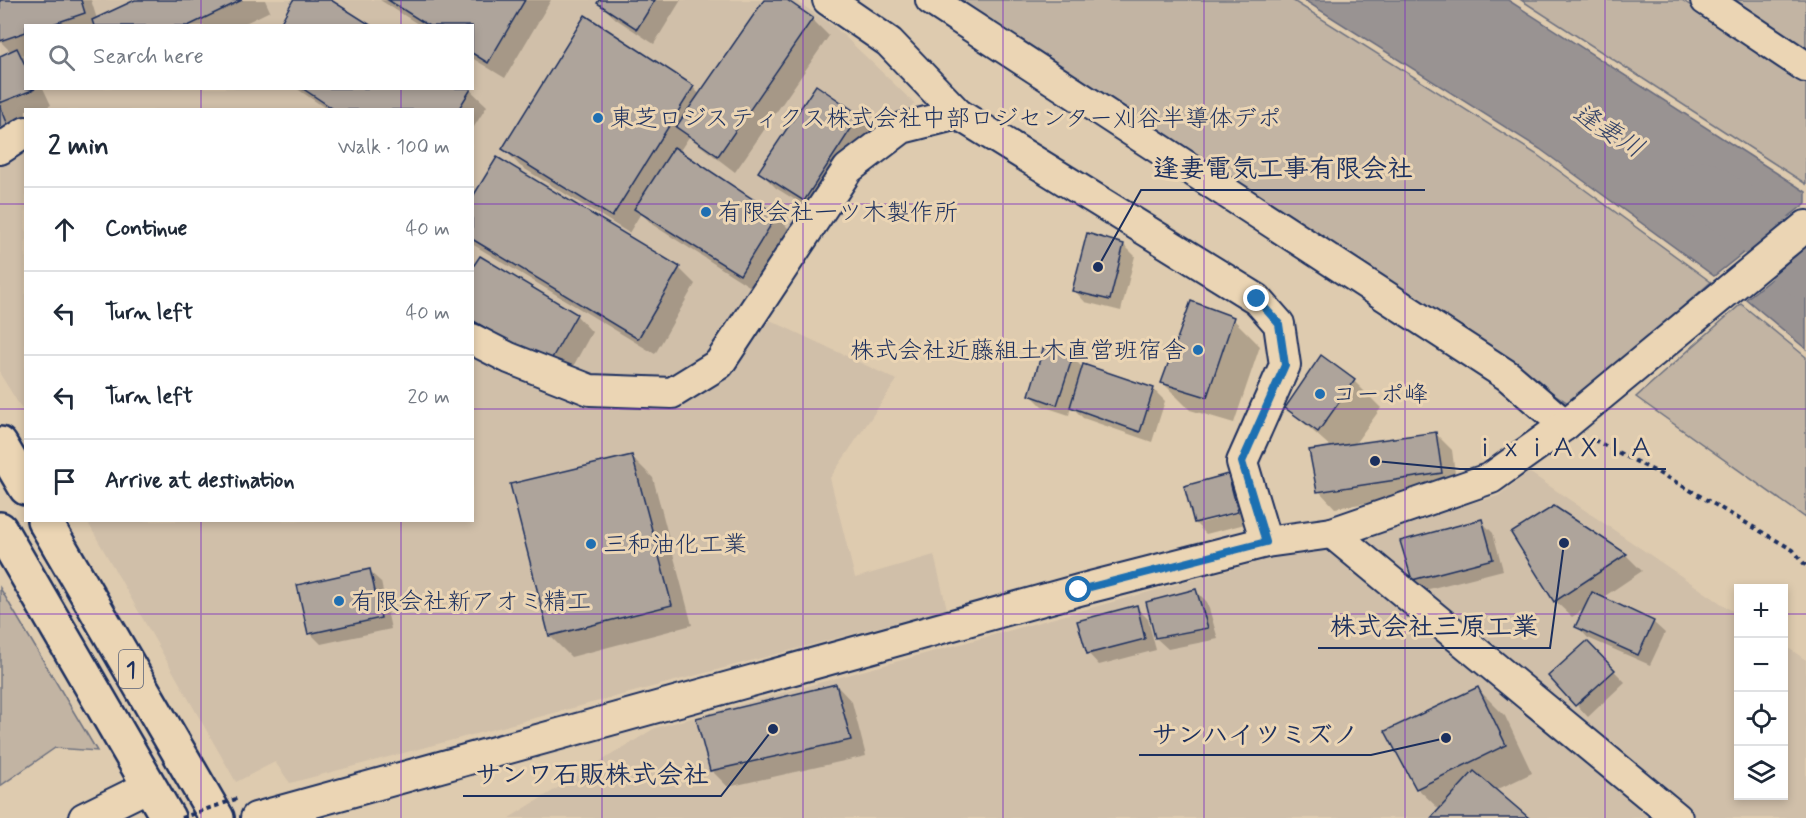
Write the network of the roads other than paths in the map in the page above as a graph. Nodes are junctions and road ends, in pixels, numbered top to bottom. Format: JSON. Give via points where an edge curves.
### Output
{"nodes":[{"id":1,"x":828,"y":0,"type":"edge"},
{"id":2,"x":931,"y":0,"type":"edge"},
{"id":3,"x":1706,"y":0,"type":"edge"},
{"id":4,"x":1806,"y":67,"type":"edge"},
{"id":5,"x":958,"y":114,"type":"junction"},
{"id":6,"x":24,"y":133,"type":"edge"},
{"id":7,"x":0,"y":149,"type":"edge"},
{"id":8,"x":1806,"y":226,"type":"edge"},
{"id":9,"x":474,"y":340,"type":"edge"},
{"id":10,"x":1565,"y":425,"type":"junction"},
{"id":11,"x":0,"y":444,"type":"edge"},
{"id":12,"x":24,"y":485,"type":"edge"},
{"id":13,"x":45,"y":522,"type":"edge"},
{"id":14,"x":0,"y":529,"type":"edge"},
{"id":15,"x":1332,"y":533,"type":"junction"},
{"id":16,"x":1266,"y":542,"type":"junction"},
{"id":17,"x":149,"y":786,"type":"junction"},
{"id":18,"x":237,"y":811,"type":"edge"},
{"id":19,"x":84,"y":818,"type":"edge"},
{"id":20,"x":168,"y":818,"type":"edge"},
{"id":21,"x":1677,"y":818,"type":"edge"}],
"edges":[{"from":1,"to":5,"type":"street","via":[[889,42]]},
{"from":2,"to":10,"type":"street","via":[[1508,376]]},
{"from":3,"to":4,"type":"street"},
{"from":5,"to":9,"type":"street","via":[[902,128],[848,169],[719,364],[672,393],[590,390]]},
{"from":5,"to":16,"type":"street","via":[[1257,299],[1279,324],[1285,365],[1242,462]]},
{"from":6,"to":7,"type":"street"},
{"from":8,"to":10,"type":"street"},
{"from":10,"to":15,"type":"street","via":[[1491,478]]},
{"from":11,"to":12,"type":"highway"},
{"from":13,"to":18,"type":"highway","number":"1"},
{"from":14,"to":17,"type":"highway","number":"1"},
{"from":15,"to":16,"type":"street"},
{"from":15,"to":21,"type":"street"},
{"from":16,"to":18,"type":"street"},
{"from":17,"to":19,"type":"street"},
{"from":17,"to":20,"type":"highway","number":"1"}]}
